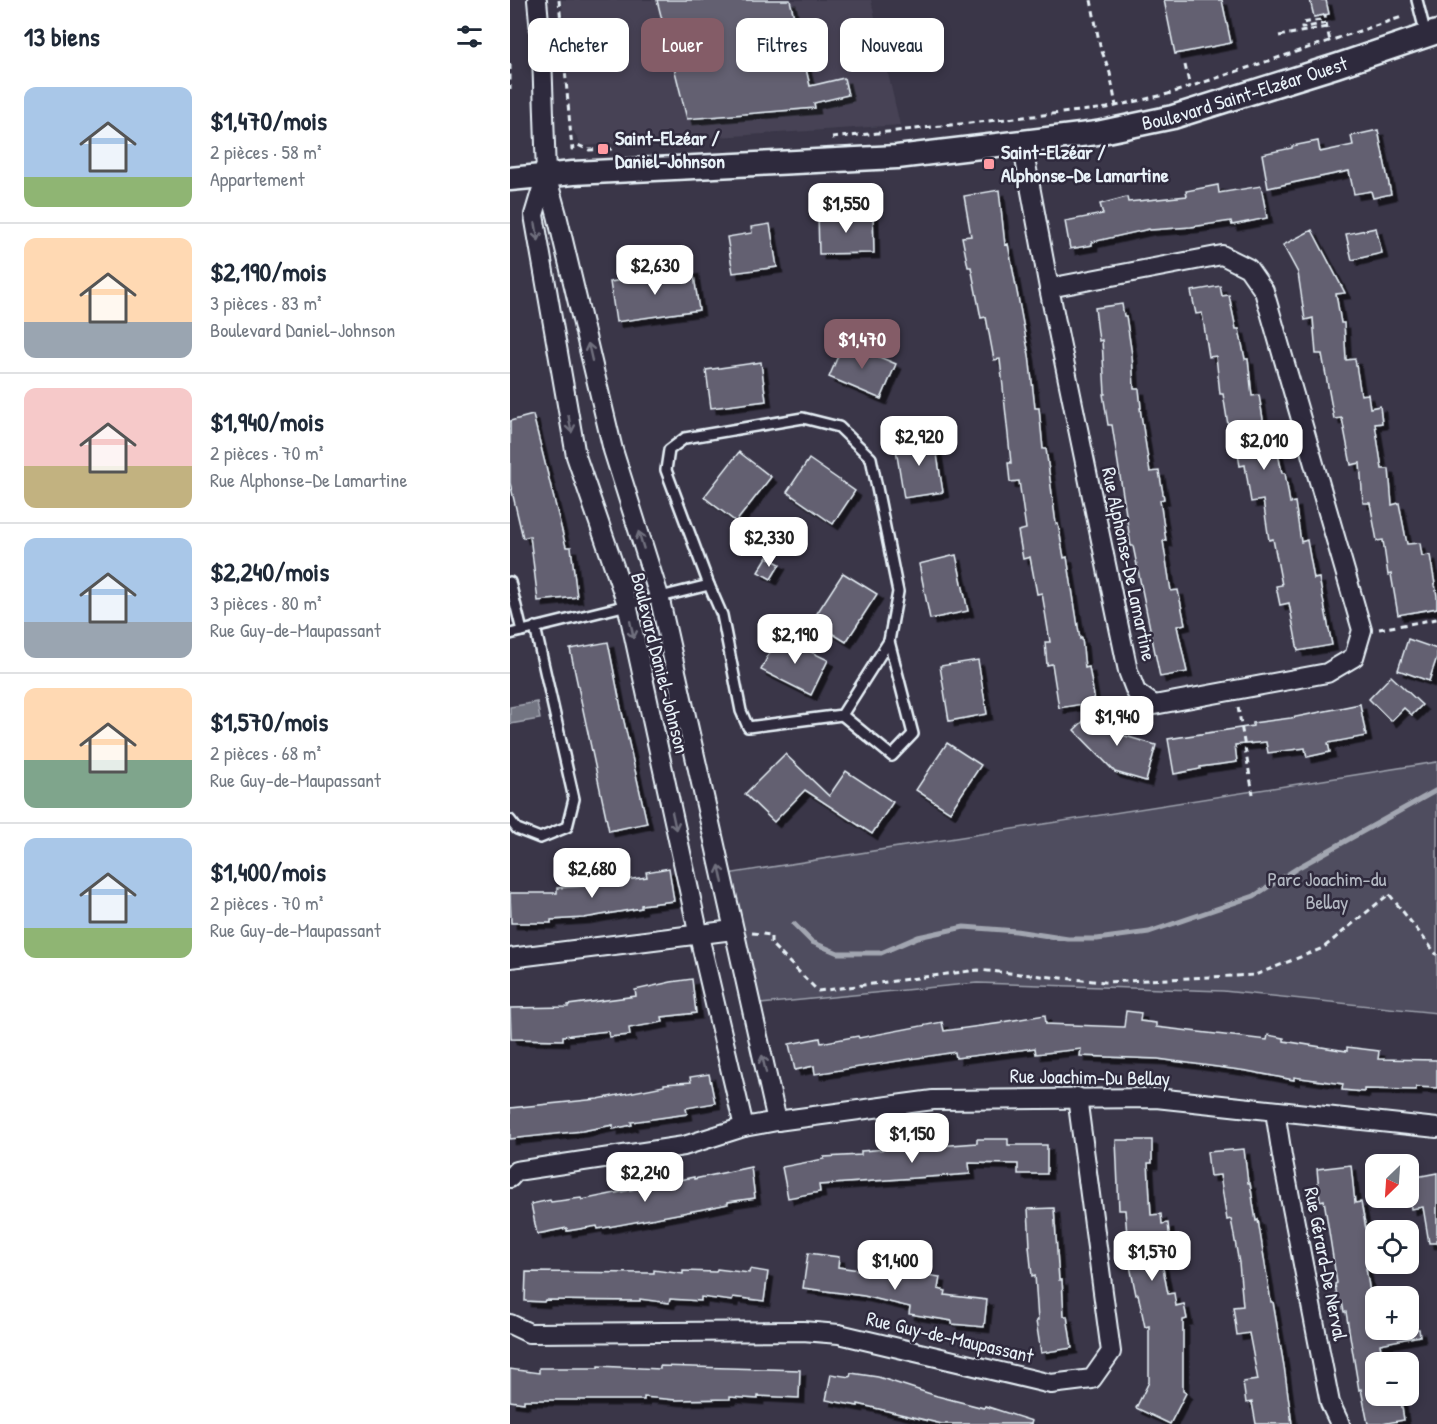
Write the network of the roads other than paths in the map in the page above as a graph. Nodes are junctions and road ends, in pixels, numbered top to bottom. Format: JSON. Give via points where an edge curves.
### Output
{"nodes":[{"id":1,"x":537,"y":0,"type":"edge"},
{"id":2,"x":1417,"y":0,"type":"edge"},
{"id":3,"x":1432,"y":33,"type":"edge"},
{"id":4,"x":1022,"y":143,"type":"junction"},
{"id":5,"x":546,"y":175,"type":"junction"},
{"id":6,"x":510,"y":179,"type":"edge"},
{"id":7,"x":1049,"y":288,"type":"junction"},
{"id":8,"x":510,"y":582,"type":"edge"},
{"id":9,"x":709,"y":585,"type":"junction"},
{"id":10,"x":659,"y":596,"type":"junction"},
{"id":11,"x":627,"y":604,"type":"junction"},
{"id":12,"x":535,"y":627,"type":"junction"},
{"id":13,"x":522,"y":631,"type":"junction"},
{"id":14,"x":510,"y":634,"type":"edge"},
{"id":15,"x":890,"y":641,"type":"junction"},
{"id":16,"x":842,"y":715,"type":"junction"},
{"id":17,"x":510,"y":820,"type":"edge"},
{"id":18,"x":733,"y":930,"type":"junction"},
{"id":19,"x":699,"y":936,"type":"junction"},
{"id":20,"x":510,"y":958,"type":"edge"},
{"id":21,"x":1077,"y":1097,"type":"junction"},
{"id":22,"x":1275,"y":1111,"type":"junction"},
{"id":23,"x":777,"y":1121,"type":"junction"},
{"id":24,"x":744,"y":1128,"type":"junction"},
{"id":25,"x":1437,"y":1128,"type":"edge"},
{"id":26,"x":510,"y":1178,"type":"edge"},
{"id":27,"x":510,"y":1324,"type":"edge"},
{"id":28,"x":1340,"y":1424,"type":"edge"}],
"edges":[{"from":1,"to":5,"type":"street","name":"Boulevard Daniel-Johnson"},
{"from":2,"to":3,"type":"lane"},
{"from":3,"to":4,"type":"street","name":"Boulevard Saint-Elzéar Ouest","via":[[1173,117]]},
{"from":4,"to":5,"type":"street","name":"Boulevard Saint-Elzéar Ouest","via":[[869,159]]},
{"from":4,"to":7,"type":"street","name":"Rue Alphonse-De Lamartine"},
{"from":5,"to":6,"type":"street","name":"Boulevard Saint-Elzéar Ouest"},
{"from":10,"to":5,"type":"street","name":"Boulevard Daniel-Johnson","one_way":true,"via":[[613,450]]},
{"from":5,"to":11,"type":"street","name":"Boulevard Daniel-Johnson","one_way":true,"via":[[534,215],[576,456]]},
{"from":7,"to":7,"type":"street","name":"Rue Alphonse-De Lamartine","via":[[1128,671],[1136,692],[1154,705],[1327,673],[1354,657],[1362,632],[1264,291],[1248,268],[1222,255]]},
{"from":8,"to":13,"type":"lane"},
{"from":9,"to":10,"type":"lane"},
{"from":9,"to":15,"type":"lane","via":[[666,470],[669,450],[685,438],[803,418],[839,427],[871,458],[898,592]]},
{"from":9,"to":16,"type":"lane","via":[[722,615],[741,711],[748,727]]},
{"from":10,"to":11,"type":"lane"},
{"from":18,"to":10,"type":"street","name":"Boulevard Daniel-Johnson","one_way":true},
{"from":11,"to":12,"type":"lane"},
{"from":11,"to":19,"type":"street","name":"Boulevard Daniel-Johnson","one_way":true},
{"from":12,"to":13,"type":"lane"},
{"from":12,"to":17,"type":"lane","via":[[574,799],[567,827],[540,838],[517,829]]},
{"from":13,"to":14,"type":"lane"},
{"from":15,"to":16,"type":"lane"},
{"from":15,"to":16,"type":"lane","via":[[913,734],[892,756]]},
{"from":18,"to":19,"type":"street"},
{"from":23,"to":18,"type":"street","name":"Boulevard Daniel-Johnson","one_way":true},
{"from":19,"to":20,"type":"street"},
{"from":19,"to":24,"type":"street","name":"Boulevard Daniel-Johnson"},
{"from":21,"to":22,"type":"street","name":"Rue Joachim-Du Bellay","via":[[1156,1098]]},
{"from":21,"to":23,"type":"street","name":"Rue Joachim-Du Bellay","via":[[933,1100]]},
{"from":21,"to":27,"type":"street","name":"Rue Guy-de-Maupassant","via":[[1111,1352],[1092,1379],[1052,1384],[839,1334],[529,1333]]},
{"from":22,"to":25,"type":"street","name":"Rue Joachim-Du Bellay"},
{"from":22,"to":28,"type":"street","name":"Rue Gérard-De Nerval","via":[[1330,1403]]},
{"from":23,"to":24,"type":"street","name":"Rue Joachim-Du Bellay"},
{"from":24,"to":26,"type":"street","via":[[684,1146],[516,1171]]}]}
